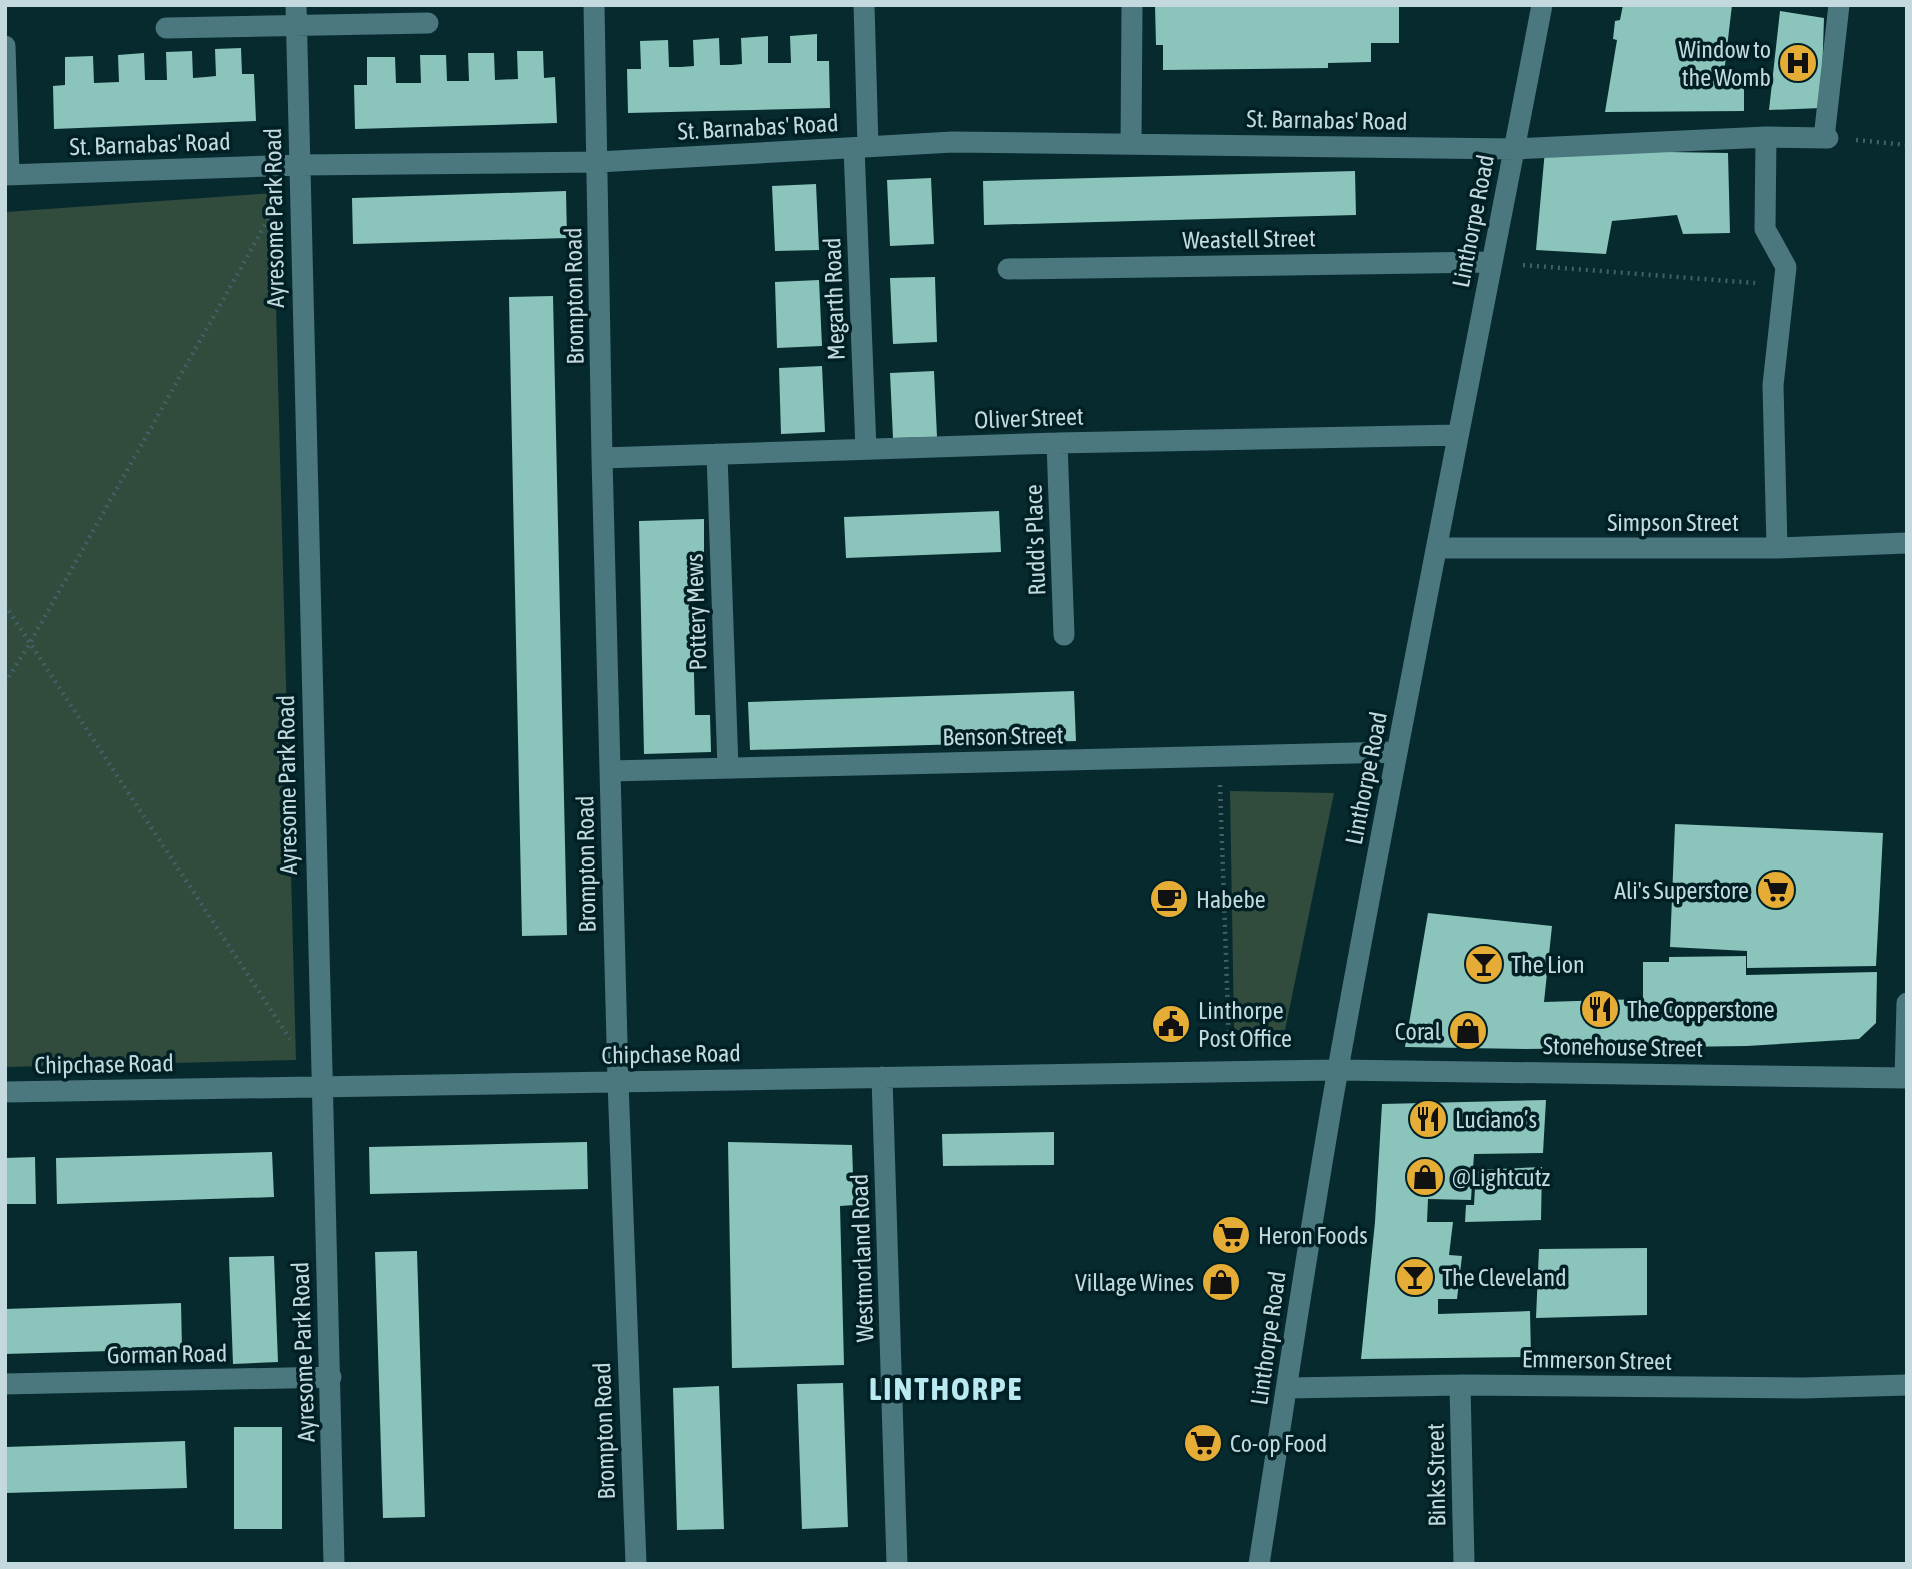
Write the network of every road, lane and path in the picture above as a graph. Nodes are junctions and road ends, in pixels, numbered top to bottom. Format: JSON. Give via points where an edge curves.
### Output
{"nodes":[{"id":1,"x":594,"y":5,"type":"edge"},
{"id":2,"x":864,"y":5,"type":"edge"},
{"id":3,"x":1132,"y":5,"type":"edge"},
{"id":4,"x":1542,"y":5,"type":"edge"},
{"id":5,"x":1839,"y":5,"type":"edge"},
{"id":6,"x":296,"y":15,"type":"edge"},
{"id":7,"x":428,"y":23,"type":"dead end"},
{"id":8,"x":166,"y":28,"type":"dead end"},
{"id":9,"x":5,"y":46,"type":"edge"},
{"id":10,"x":1766,"y":137,"type":"junction"},
{"id":11,"x":1826,"y":138,"type":"junction"},
{"id":12,"x":1131,"y":144,"type":"junction"},
{"id":13,"x":1907,"y":145,"type":"edge"},
{"id":14,"x":861,"y":147,"type":"junction"},
{"id":15,"x":1515,"y":149,"type":"junction"},
{"id":16,"x":598,"y":162,"type":"junction"},
{"id":17,"x":299,"y":165,"type":"junction"},
{"id":18,"x":7,"y":175,"type":"edge"},
{"id":19,"x":272,"y":213,"type":"dead end"},
{"id":20,"x":1491,"y":262,"type":"junction"},
{"id":21,"x":1008,"y":269,"type":"dead end"},
{"id":22,"x":1784,"y":285,"type":"junction"},
{"id":23,"x":1458,"y":435,"type":"junction"},
{"id":24,"x":1057,"y":443,"type":"junction"},
{"id":25,"x":866,"y":449,"type":"junction"},
{"id":26,"x":717,"y":454,"type":"junction"},
{"id":27,"x":602,"y":458,"type":"junction"},
{"id":28,"x":1907,"y":543,"type":"edge"},
{"id":29,"x":1438,"y":548,"type":"junction"},
{"id":30,"x":1777,"y":548,"type":"junction"},
{"id":31,"x":5,"y":605,"type":"edge"},
{"id":32,"x":1064,"y":635,"type":"dead end"},
{"id":33,"x":30,"y":643,"type":"junction"},
{"id":34,"x":5,"y":684,"type":"edge"},
{"id":35,"x":1397,"y":752,"type":"junction"},
{"id":36,"x":1219,"y":756,"type":"junction"},
{"id":37,"x":728,"y":768,"type":"junction"},
{"id":38,"x":610,"y":771,"type":"junction"},
{"id":39,"x":1907,"y":1003,"type":"edge"},
{"id":40,"x":290,"y":1040,"type":"dead end"},
{"id":41,"x":1338,"y":1070,"type":"junction"},
{"id":42,"x":1230,"y":1071,"type":"junction"},
{"id":43,"x":883,"y":1077,"type":"junction"},
{"id":44,"x":1906,"y":1078,"type":"edge"},
{"id":45,"x":618,"y":1082,"type":"junction"},
{"id":46,"x":321,"y":1087,"type":"junction"},
{"id":47,"x":5,"y":1092,"type":"edge"},
{"id":48,"x":331,"y":1377,"type":"junction"},
{"id":49,"x":5,"y":1384,"type":"edge"},
{"id":50,"x":1460,"y":1385,"type":"junction"},
{"id":51,"x":1907,"y":1385,"type":"edge"},
{"id":52,"x":1287,"y":1388,"type":"junction"},
{"id":53,"x":334,"y":1564,"type":"edge"},
{"id":54,"x":635,"y":1564,"type":"edge"},
{"id":55,"x":897,"y":1564,"type":"edge"},
{"id":56,"x":1259,"y":1564,"type":"edge"},
{"id":57,"x":1464,"y":1564,"type":"edge"}],
"edges":[{"from":1,"to":16,"type":"street","name":"Brompton Road"},
{"from":2,"to":14,"type":"street","name":"Megarth Road"},
{"from":3,"to":12,"type":"street"},
{"from":4,"to":15,"type":"street","name":"Linthorpe Road"},
{"from":5,"to":11,"type":"street"},
{"from":6,"to":7,"type":"street"},
{"from":6,"to":8,"type":"street"},
{"from":6,"to":17,"type":"street","name":"Ayresome Park Road"},
{"from":9,"to":18,"type":"street"},
{"from":10,"to":11,"type":"street","name":"St. Barnabas' Road"},
{"from":10,"to":15,"type":"street","name":"St. Barnabas' Road"},
{"from":10,"to":22,"type":"street","via":[[1765,229],[1786,267]]},
{"from":11,"to":13,"type":"path"},
{"from":12,"to":14,"type":"street","name":"St. Barnabas' Road","via":[[953,142]]},
{"from":12,"to":15,"type":"street","name":"St. Barnabas' Road"},
{"from":14,"to":16,"type":"street","name":"St. Barnabas' Road"},
{"from":14,"to":25,"type":"street","name":"Megarth Road"},
{"from":15,"to":20,"type":"street","name":"Linthorpe Road"},
{"from":16,"to":17,"type":"street","name":"St. Barnabas' Road"},
{"from":16,"to":27,"type":"street","name":"Brompton Road"},
{"from":17,"to":18,"type":"street","name":"St. Barnabas' Road"},
{"from":17,"to":46,"type":"street","name":"Ayresome Park Road"},
{"from":19,"to":33,"type":"path"},
{"from":20,"to":21,"type":"street","name":"Weastell Street"},
{"from":20,"to":22,"type":"path"},
{"from":20,"to":23,"type":"street","name":"Linthorpe Road"},
{"from":22,"to":30,"type":"street","via":[[1773,385]]},
{"from":23,"to":24,"type":"street","name":"Oliver Street"},
{"from":23,"to":29,"type":"street","name":"Linthorpe Road"},
{"from":24,"to":25,"type":"street","name":"Oliver Street"},
{"from":24,"to":32,"type":"street","name":"Rudd's Place"},
{"from":25,"to":26,"type":"street","name":"Oliver Street"},
{"from":26,"to":27,"type":"street","name":"Oliver Street"},
{"from":26,"to":37,"type":"street","name":"Pottery Mews"},
{"from":27,"to":38,"type":"street","name":"Brompton Road"},
{"from":28,"to":30,"type":"street","name":"Simpson Street"},
{"from":29,"to":30,"type":"street","name":"Simpson Street"},
{"from":29,"to":35,"type":"street","name":"Linthorpe Road"},
{"from":31,"to":33,"type":"path"},
{"from":33,"to":34,"type":"path"},
{"from":33,"to":40,"type":"path"},
{"from":35,"to":36,"type":"street","name":"Benson Street"},
{"from":35,"to":41,"type":"street","name":"Linthorpe Road"},
{"from":36,"to":37,"type":"street","name":"Benson Street"},
{"from":36,"to":42,"type":"path"},
{"from":37,"to":38,"type":"street","name":"Benson Street"},
{"from":38,"to":45,"type":"street","name":"Brompton Road"},
{"from":39,"to":44,"type":"street"},
{"from":41,"to":42,"type":"street","name":"Chipchase Road"},
{"from":41,"to":44,"type":"street","name":"Stonehouse Street"},
{"from":41,"to":52,"type":"street","name":"Linthorpe Road"},
{"from":42,"to":43,"type":"street","name":"Chipchase Road"},
{"from":43,"to":45,"type":"street","name":"Chipchase Road"},
{"from":43,"to":55,"type":"street","name":"Westmorland Road"},
{"from":45,"to":46,"type":"street","name":"Chipchase Road"},
{"from":45,"to":54,"type":"street","name":"Brompton Road"},
{"from":46,"to":47,"type":"street","name":"Chipchase Road"},
{"from":46,"to":48,"type":"street","name":"Ayresome Park Road"},
{"from":48,"to":49,"type":"street","name":"Gorman Road"},
{"from":48,"to":53,"type":"street","name":"Ayresome Park Road"},
{"from":50,"to":51,"type":"street","name":"Emmerson Street"},
{"from":50,"to":52,"type":"street","name":"Emmerson Street"},
{"from":50,"to":57,"type":"street","name":"Binks Street"},
{"from":52,"to":56,"type":"street","name":"Linthorpe Road"}]}
